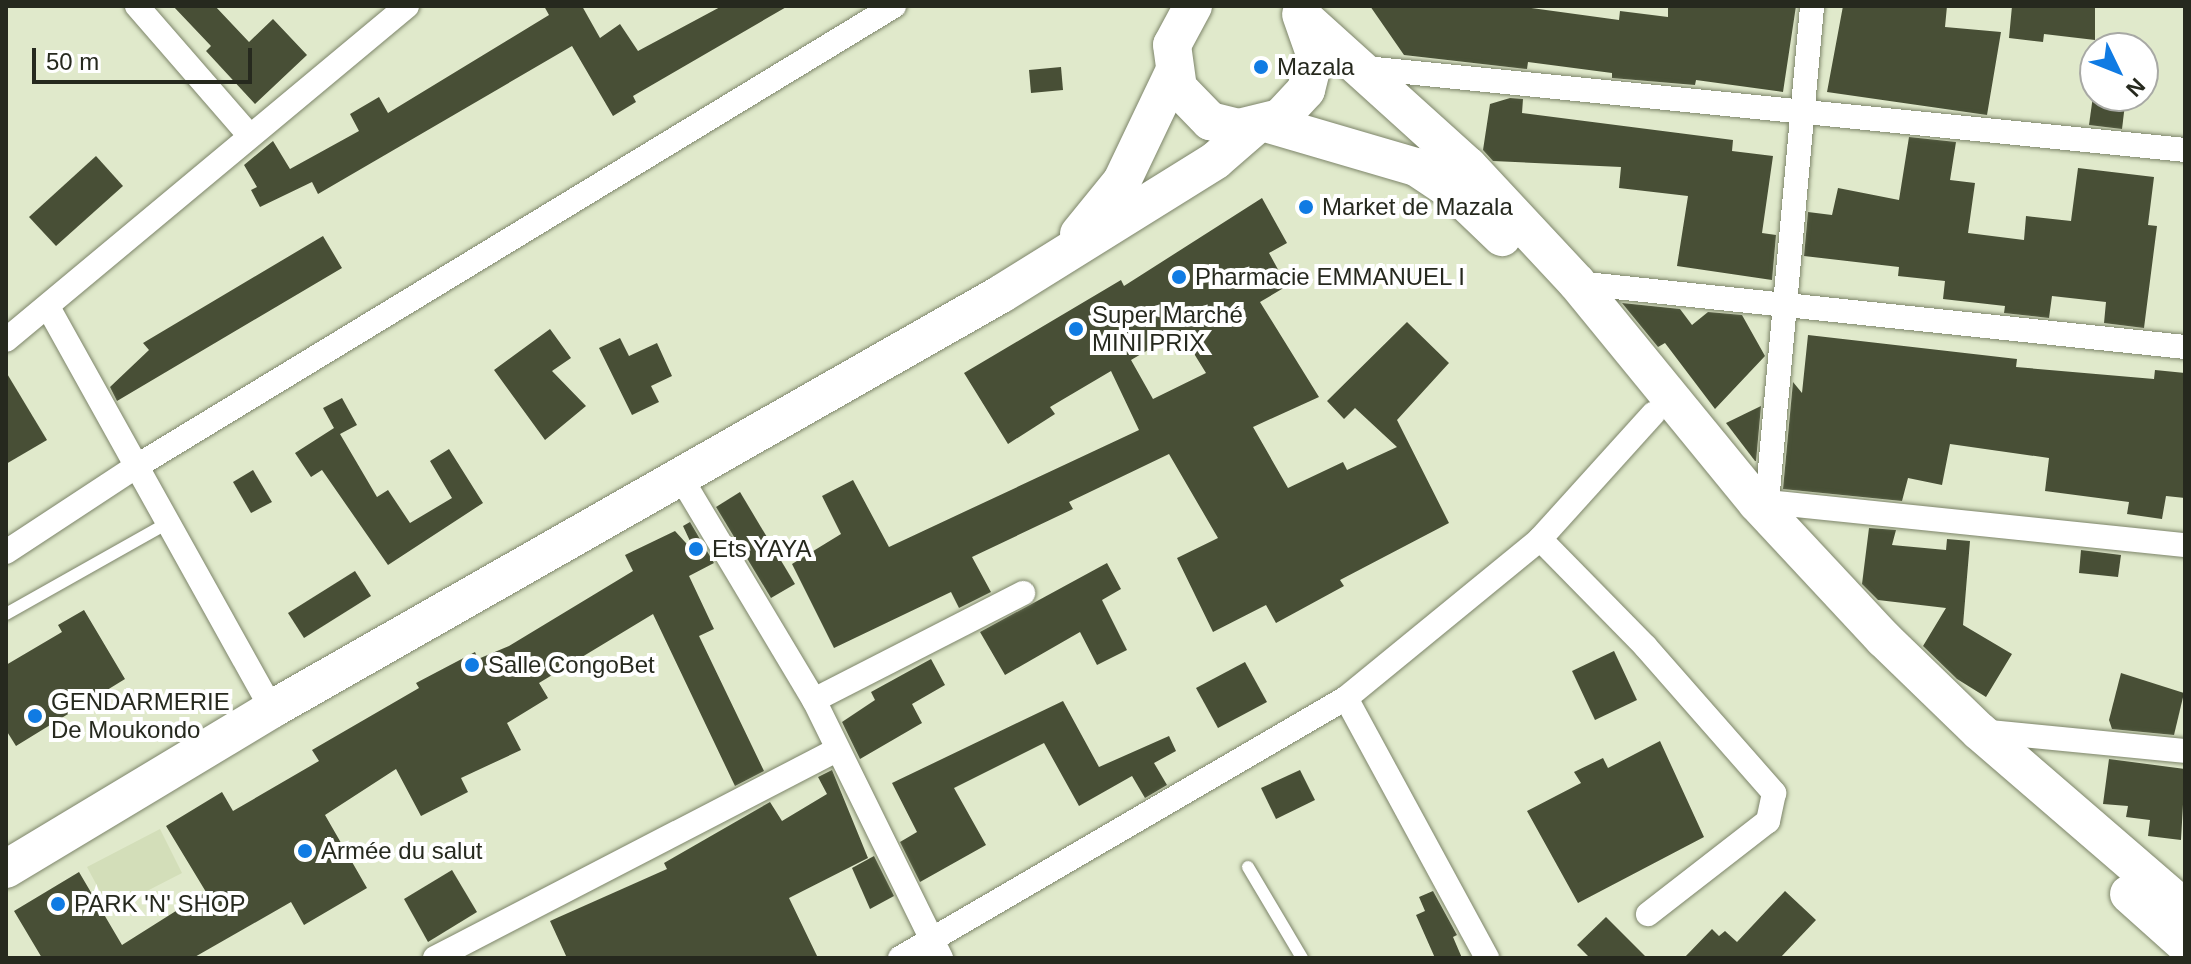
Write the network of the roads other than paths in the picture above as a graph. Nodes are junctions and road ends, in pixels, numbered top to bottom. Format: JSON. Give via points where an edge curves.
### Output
{"nodes":[{"id":1,"x":137,"y":6,"type":"edge"},
{"id":2,"x":407,"y":6,"type":"edge"},
{"id":3,"x":1193,"y":6,"type":"edge"},
{"id":4,"x":1812,"y":6,"type":"edge"},
{"id":5,"x":891,"y":7,"type":"edge"},
{"id":6,"x":1299,"y":12,"type":"edge"},
{"id":7,"x":1365,"y":68,"type":"junction"},
{"id":8,"x":1173,"y":74,"type":"junction"},
{"id":9,"x":1803,"y":110,"type":"junction"},
{"id":10,"x":1261,"y":125,"type":"junction"},
{"id":11,"x":250,"y":136,"type":"junction"},
{"id":12,"x":2185,"y":150,"type":"edge"},
{"id":13,"x":1056,"y":260,"type":"junction"},
{"id":14,"x":1577,"y":283,"type":"junction"},
{"id":15,"x":1783,"y":302,"type":"junction"},
{"id":16,"x":48,"y":307,"type":"junction"},
{"id":17,"x":6,"y":340,"type":"edge"},
{"id":18,"x":2185,"y":347,"type":"edge"},
{"id":19,"x":1653,"y":414,"type":"junction"},
{"id":20,"x":137,"y":466,"type":"junction"},
{"id":21,"x":681,"y":478,"type":"junction"},
{"id":22,"x":1762,"y":502,"type":"junction"},
{"id":23,"x":169,"y":522,"type":"junction"},
{"id":24,"x":1540,"y":539,"type":"junction"},
{"id":25,"x":2185,"y":545,"type":"edge"},
{"id":26,"x":6,"y":552,"type":"edge"},
{"id":27,"x":1023,"y":593,"type":"dead end"},
{"id":28,"x":6,"y":614,"type":"edge"},
{"id":29,"x":1346,"y":698,"type":"junction"},
{"id":30,"x":814,"y":700,"type":"junction"},
{"id":31,"x":272,"y":709,"type":"junction"},
{"id":32,"x":1979,"y":731,"type":"junction"},
{"id":33,"x":837,"y":750,"type":"junction"},
{"id":34,"x":2185,"y":751,"type":"edge"},
{"id":35,"x":1248,"y":867,"type":"dead end"},
{"id":36,"x":6,"y":869,"type":"edge"},
{"id":37,"x":2185,"y":909,"type":"edge"},
{"id":38,"x":1648,"y":914,"type":"dead end"},
{"id":39,"x":2185,"y":944,"type":"edge"},
{"id":40,"x":937,"y":949,"type":"edge"},
{"id":41,"x":435,"y":958,"type":"edge"},
{"id":42,"x":900,"y":958,"type":"edge"},
{"id":43,"x":1302,"y":958,"type":"edge"},
{"id":44,"x":1487,"y":958,"type":"edge"}],
"edges":[{"from":1,"to":11,"type":"street"},
{"from":2,"to":11,"type":"street"},
{"from":3,"to":8,"type":"main road","via":[[1174,35]]},
{"from":4,"to":9,"type":"street"},
{"from":5,"to":20,"type":"street"},
{"from":6,"to":7,"type":"main road"},
{"from":6,"to":10,"type":"main road","via":[[1313,41],[1311,79],[1290,110]]},
{"from":7,"to":9,"type":"street"},
{"from":7,"to":14,"type":"main road","via":[[1468,166]]},
{"from":8,"to":10,"type":"main road","via":[[1186,101],[1210,121]]},
{"from":8,"to":13,"type":"main road","via":[[1122,181]]},
{"from":9,"to":12,"type":"street"},
{"from":9,"to":15,"type":"street"},
{"from":10,"to":13,"type":"main road","via":[[1216,160]]},
{"from":10,"to":19,"type":"main road","via":[[1387,154],[1458,195],[1562,299]]},
{"from":11,"to":16,"type":"street"},
{"from":13,"to":21,"type":"main road"},
{"from":14,"to":15,"type":"street"},
{"from":14,"to":22,"type":"main road"},
{"from":15,"to":18,"type":"street"},
{"from":15,"to":22,"type":"street"},
{"from":16,"to":17,"type":"street"},
{"from":16,"to":20,"type":"street"},
{"from":19,"to":24,"type":"street"},
{"from":19,"to":39,"type":"main road","via":[[1872,657]]},
{"from":20,"to":23,"type":"street"},
{"from":20,"to":26,"type":"street"},
{"from":21,"to":30,"type":"street"},
{"from":21,"to":31,"type":"main road"},
{"from":22,"to":25,"type":"street"},
{"from":22,"to":32,"type":"main road","via":[[1884,639]]},
{"from":23,"to":28,"type":"lane"},
{"from":23,"to":31,"type":"street"},
{"from":24,"to":29,"type":"street"},
{"from":24,"to":38,"type":"street","via":[[1645,646],[1774,793],[1768,821]]},
{"from":27,"to":30,"type":"street"},
{"from":29,"to":40,"type":"street"},
{"from":29,"to":44,"type":"street"},
{"from":30,"to":33,"type":"street"},
{"from":31,"to":36,"type":"main road"},
{"from":32,"to":34,"type":"street"},
{"from":32,"to":37,"type":"main road"},
{"from":33,"to":40,"type":"street"},
{"from":33,"to":41,"type":"street"},
{"from":35,"to":43,"type":"lane"},
{"from":40,"to":42,"type":"street"}]}
